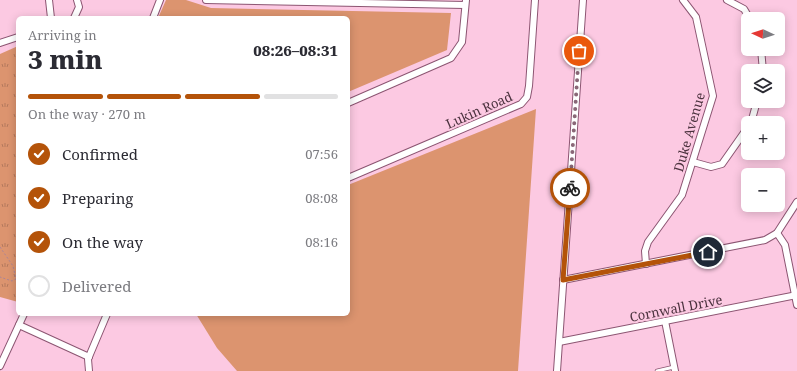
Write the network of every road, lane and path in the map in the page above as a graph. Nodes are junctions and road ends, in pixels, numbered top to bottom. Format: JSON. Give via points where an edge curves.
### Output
{"nodes":[{"id":1,"x":49,"y":0,"type":"edge"},
{"id":2,"x":77,"y":0,"type":"edge"},
{"id":3,"x":160,"y":0,"type":"edge"},
{"id":4,"x":206,"y":0,"type":"edge"},
{"id":5,"x":535,"y":0,"type":"edge"},
{"id":6,"x":583,"y":0,"type":"edge"},
{"id":7,"x":683,"y":0,"type":"edge"},
{"id":8,"x":727,"y":0,"type":"edge"},
{"id":9,"x":256,"y":1,"type":"edge"},
{"id":10,"x":330,"y":1,"type":"edge"},
{"id":11,"x":402,"y":2,"type":"edge"},
{"id":12,"x":465,"y":2,"type":"edge"},
{"id":13,"x":746,"y":12,"type":"edge"},
{"id":14,"x":51,"y":16,"type":"edge"},
{"id":15,"x":75,"y":16,"type":"edge"},
{"id":16,"x":153,"y":16,"type":"edge"},
{"id":17,"x":16,"y":38,"type":"edge"},
{"id":18,"x":0,"y":43,"type":"edge"},
{"id":19,"x":350,"y":102,"type":"edge"},
{"id":20,"x":741,"y":137,"type":"edge"},
{"id":21,"x":693,"y":162,"type":"junction"},
{"id":22,"x":350,"y":177,"type":"edge"},
{"id":23,"x":797,"y":202,"type":"edge"},
{"id":24,"x":777,"y":233,"type":"junction"},
{"id":25,"x":0,"y":247,"type":"edge"},
{"id":26,"x":646,"y":264,"type":"junction"},
{"id":27,"x":0,"y":278,"type":"edge"},
{"id":28,"x":563,"y":280,"type":"junction"},
{"id":29,"x":796,"y":295,"type":"edge"},
{"id":30,"x":797,"y":305,"type":"edge"},
{"id":31,"x":23,"y":316,"type":"edge"},
{"id":32,"x":106,"y":316,"type":"edge"},
{"id":33,"x":665,"y":321,"type":"junction"},
{"id":34,"x":18,"y":325,"type":"junction"},
{"id":35,"x":559,"y":342,"type":"junction"},
{"id":36,"x":89,"y":357,"type":"junction"},
{"id":37,"x":0,"y":366,"type":"edge"},
{"id":38,"x":675,"y":369,"type":"edge"},
{"id":39,"x":89,"y":371,"type":"edge"},
{"id":40,"x":557,"y":371,"type":"edge"},
{"id":41,"x":657,"y":371,"type":"edge"}],
"edges":[{"from":1,"to":14,"type":"street"},
{"from":2,"to":15,"type":"street","via":[[79,7]]},
{"from":3,"to":16,"type":"street"},
{"from":4,"to":9,"type":"street"},
{"from":5,"to":22,"type":"street","name":"Lukin Road","via":[[529,86],[527,96],[521,104]]},
{"from":6,"to":28,"type":"street"},
{"from":7,"to":21,"type":"street","name":"Duke Avenue","via":[[696,17],[713,94]]},
{"from":8,"to":13,"type":"street"},
{"from":9,"to":10,"type":"street"},
{"from":10,"to":11,"type":"street"},
{"from":11,"to":12,"type":"street"},
{"from":12,"to":19,"type":"street","via":[[462,42],[451,58]]},
{"from":17,"to":18,"type":"street"},
{"from":20,"to":21,"type":"street","via":[[722,164],[711,167]]},
{"from":21,"to":26,"type":"street","name":"Duke Avenue","via":[[680,199],[647,244]]},
{"from":23,"to":24,"type":"street"},
{"from":24,"to":26,"type":"street","via":[[765,240]]},
{"from":24,"to":29,"type":"street","via":[[785,245]]},
{"from":25,"to":27,"type":"path","via":[[13,266],[16,279],[12,281]]},
{"from":26,"to":28,"type":"street"},
{"from":28,"to":35,"type":"street"},
{"from":29,"to":30,"type":"street"},
{"from":29,"to":33,"type":"street","name":"Cornwall Drive"},
{"from":31,"to":34,"type":"street"},
{"from":32,"to":36,"type":"street"},
{"from":33,"to":35,"type":"street","name":"Cornwall Drive"},
{"from":33,"to":38,"type":"street"},
{"from":34,"to":36,"type":"street"},
{"from":34,"to":37,"type":"street"},
{"from":35,"to":40,"type":"street"},
{"from":36,"to":39,"type":"street"},
{"from":38,"to":41,"type":"lane"}]}
